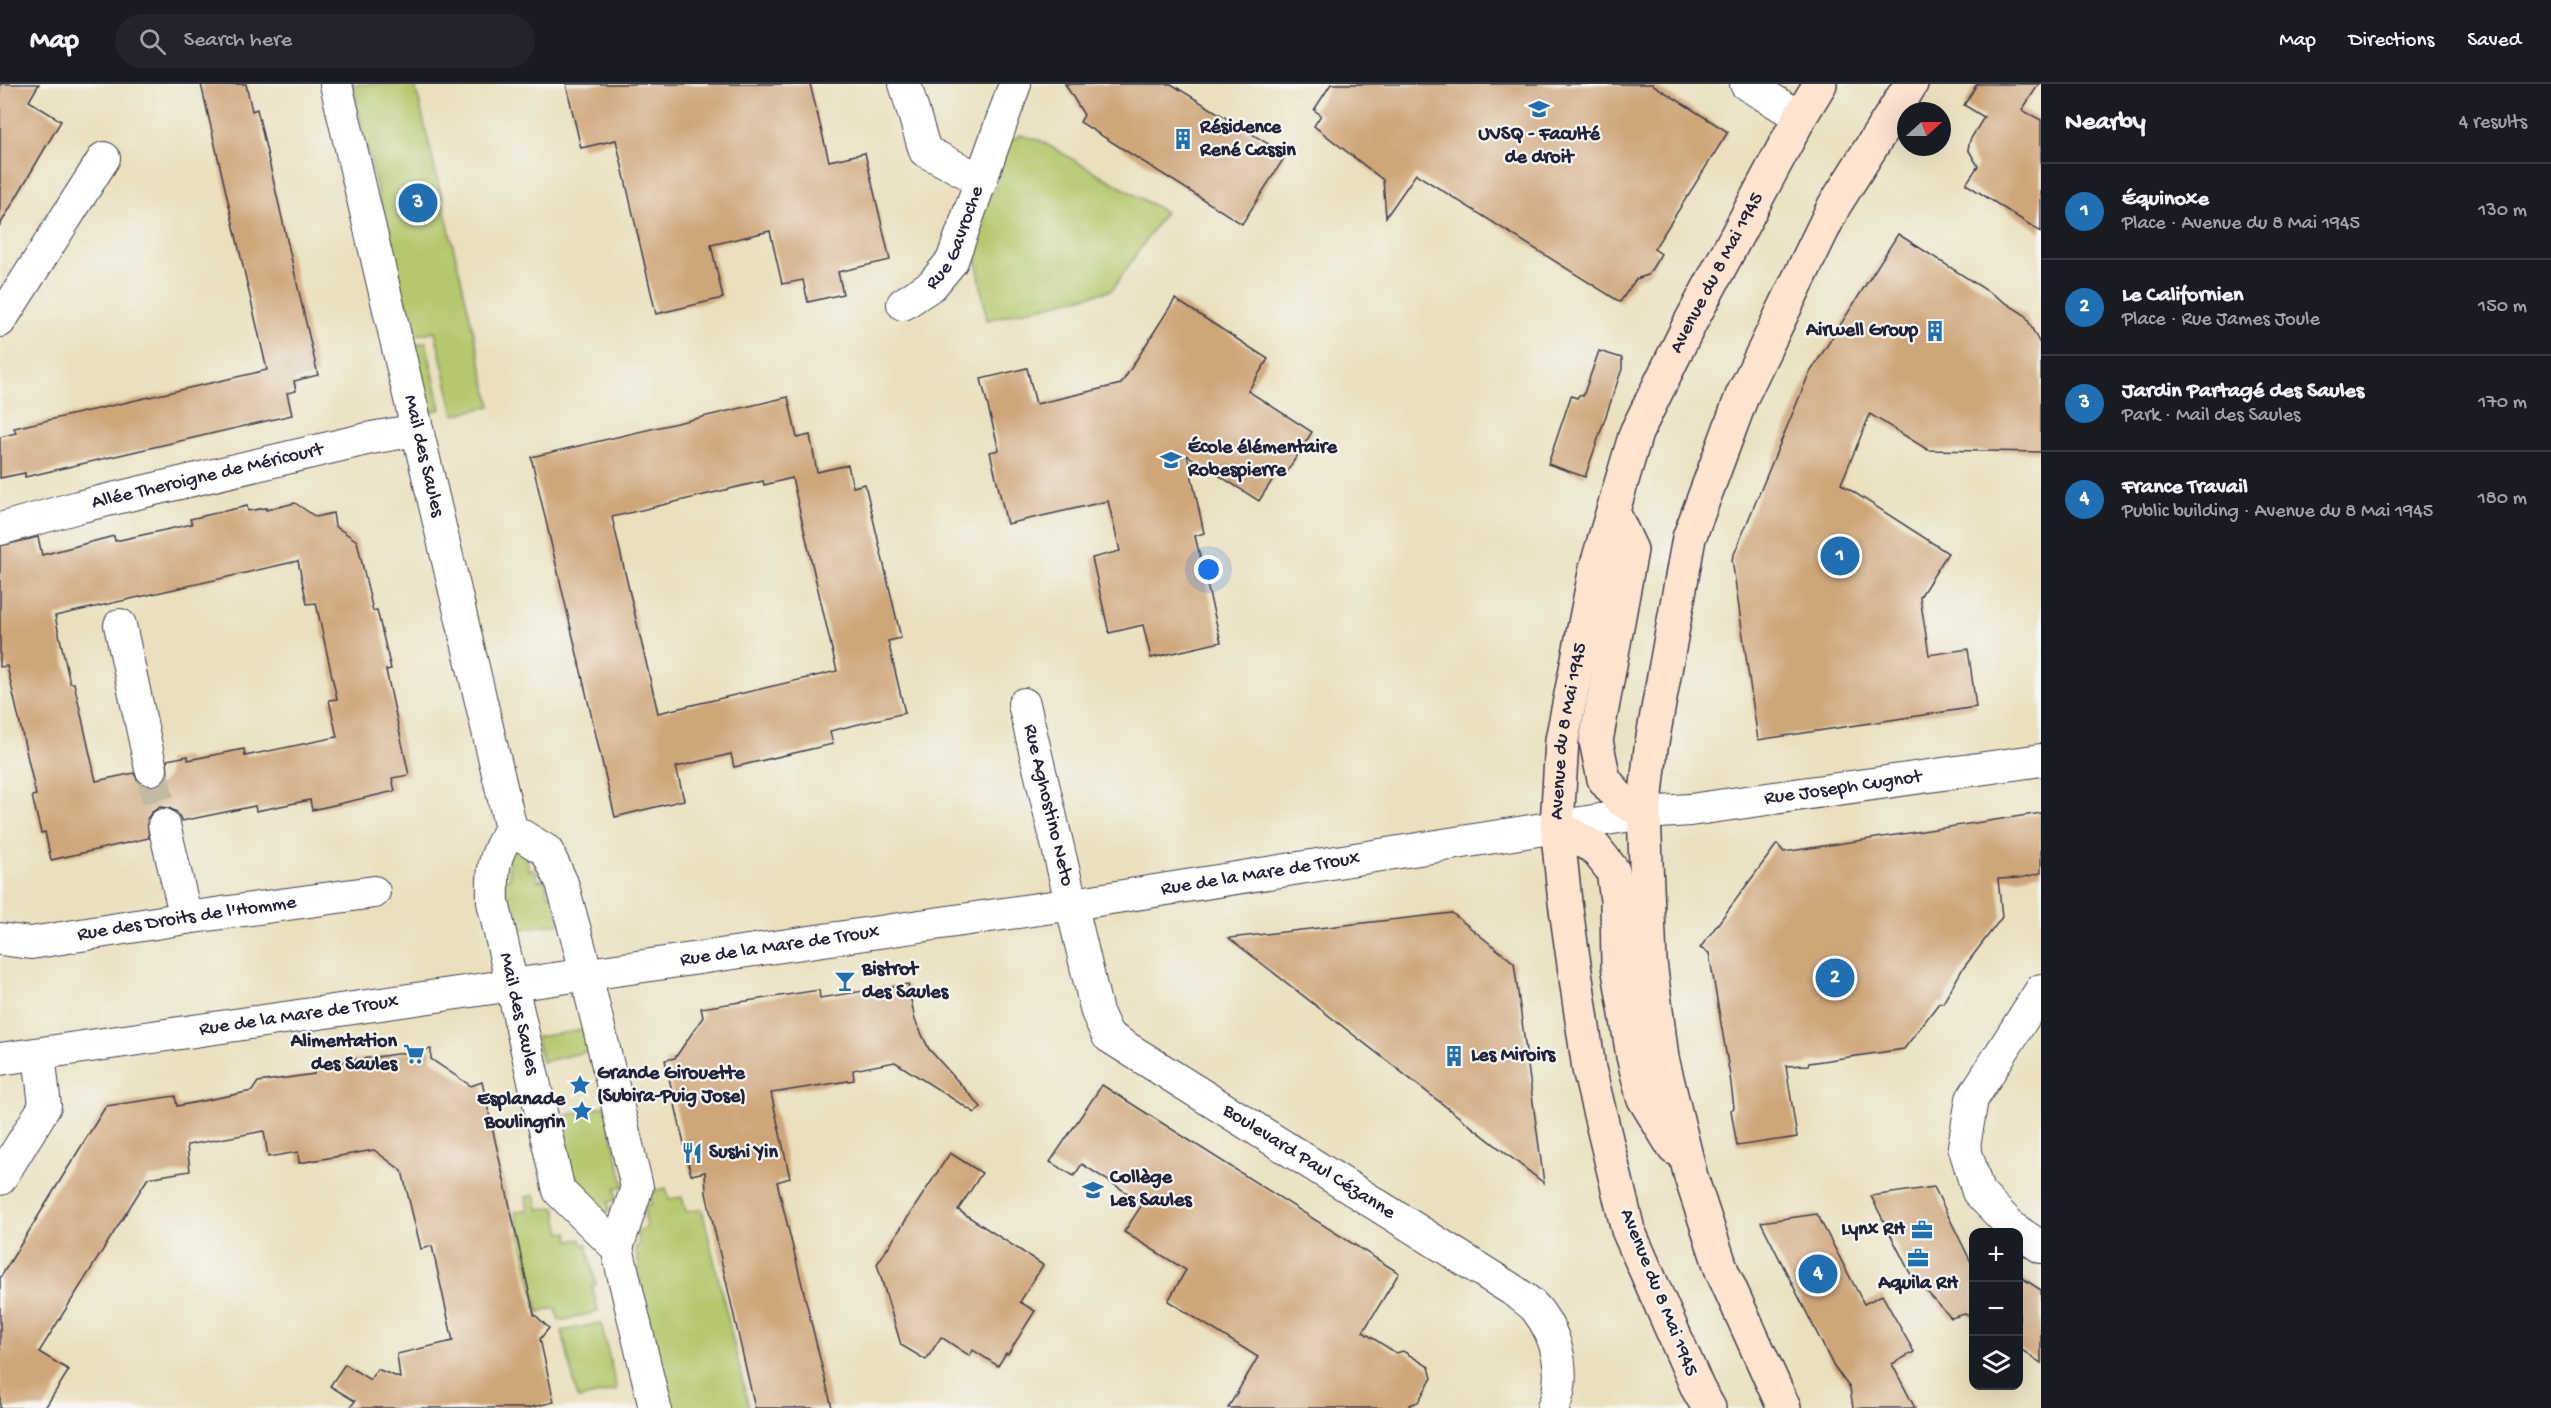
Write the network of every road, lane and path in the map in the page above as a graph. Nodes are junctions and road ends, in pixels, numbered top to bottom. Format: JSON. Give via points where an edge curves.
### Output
{"nodes":[{"id":1,"x":336,"y":84,"type":"edge"},
{"id":2,"x":905,"y":84,"type":"edge"},
{"id":3,"x":1016,"y":84,"type":"edge"},
{"id":4,"x":1746,"y":84,"type":"edge"},
{"id":5,"x":1820,"y":84,"type":"edge"},
{"id":6,"x":1911,"y":84,"type":"edge"},
{"id":7,"x":1800,"y":117,"type":"junction"},
{"id":8,"x":104,"y":158,"type":"dead end"},
{"id":9,"x":981,"y":180,"type":"junction"},
{"id":10,"x":903,"y":304,"type":"dead end"},
{"id":11,"x":0,"y":321,"type":"edge"},
{"id":12,"x":417,"y":430,"type":"junction"},
{"id":13,"x":1613,"y":512,"type":"junction"},
{"id":14,"x":0,"y":529,"type":"edge"},
{"id":15,"x":120,"y":625,"type":"dead end"},
{"id":16,"x":1024,"y":704,"type":"dead end"},
{"id":17,"x":2041,"y":760,"type":"edge"},
{"id":18,"x":151,"y":769,"type":"tunnel mouth"},
{"id":19,"x":1644,"y":813,"type":"junction"},
{"id":20,"x":164,"y":825,"type":"tunnel mouth"},
{"id":21,"x":1557,"y":826,"type":"junction"},
{"id":22,"x":511,"y":829,"type":"junction"},
{"id":23,"x":374,"y":892,"type":"dead end"},
{"id":24,"x":1073,"y":904,"type":"junction"},
{"id":25,"x":186,"y":918,"type":"junction"},
{"id":26,"x":0,"y":939,"type":"edge"},
{"id":27,"x":586,"y":974,"type":"junction"},
{"id":28,"x":511,"y":985,"type":"junction"},
{"id":29,"x":2041,"y":990,"type":"edge"},
{"id":30,"x":39,"y":1053,"type":"junction"},
{"id":31,"x":0,"y":1059,"type":"edge"},
{"id":32,"x":1691,"y":1177,"type":"junction"},
{"id":33,"x":0,"y":1179,"type":"edge"},
{"id":34,"x":2041,"y":1247,"type":"edge"},
{"id":35,"x":617,"y":1248,"type":"junction"},
{"id":36,"x":655,"y":1408,"type":"edge"},
{"id":37,"x":1552,"y":1408,"type":"edge"},
{"id":38,"x":1709,"y":1408,"type":"edge"},
{"id":39,"x":1784,"y":1408,"type":"edge"}],
"edges":[{"from":1,"to":12,"type":"street","name":"Mail des Saules"},
{"from":2,"to":9,"type":"street","name":"Rue Gavroche","via":[[925,151]]},
{"from":3,"to":9,"type":"street"},
{"from":4,"to":7,"type":"street"},
{"from":5,"to":7,"type":"main road","name":"Avenue du 8 Mai 1945"},
{"from":6,"to":19,"type":"main road","via":[[1834,206],[1742,396],[1689,537],[1651,748]]},
{"from":7,"to":13,"type":"main road","name":"Avenue du 8 Mai 1945","via":[[1636,433]]},
{"from":8,"to":11,"type":"street"},
{"from":9,"to":10,"type":"street","name":"Rue Gavroche","via":[[952,261],[932,285]]},
{"from":12,"to":14,"type":"street","name":"Allée Theroigne de Méricourt","via":[[89,504]]},
{"from":12,"to":22,"type":"street","name":"Mail des Saules"},
{"from":13,"to":19,"type":"main road","via":[[1631,550],[1596,741],[1604,779],[1619,798]]},
{"from":13,"to":21,"type":"main road","name":"Avenue du 8 Mai 1945","via":[[1596,568],[1562,740]]},
{"from":15,"to":18,"type":"street"},
{"from":16,"to":24,"type":"street","name":"Rue Aghostino Neto"},
{"from":17,"to":19,"type":"street","name":"Rue Joseph Cugnot","via":[[1690,810]]},
{"from":19,"to":21,"type":"street","name":"Rue Joseph Cugnot"},
{"from":19,"to":32,"type":"main road","via":[[1650,962],[1662,1058]]},
{"from":20,"to":25,"type":"street"},
{"from":21,"to":24,"type":"street","name":"Rue de la Mare de Troux"},
{"from":21,"to":32,"type":"main road","via":[[1595,848],[1613,871],[1618,965],[1643,1097]]},
{"from":21,"to":38,"type":"main road","name":"Avenue du 8 Mai 1945","via":[[1589,1069],[1628,1230]]},
{"from":22,"to":27,"type":"street","via":[[547,851],[562,883]]},
{"from":22,"to":28,"type":"street","name":"Mail des Saules","via":[[497,850],[492,882]]},
{"from":23,"to":25,"type":"street","name":"Rue des Droits de l'Homme"},
{"from":24,"to":27,"type":"street","name":"Rue de la Mare de Troux"},
{"from":24,"to":37,"type":"street","name":"Boulevard Paul Cézanne","via":[[1097,1012],[1108,1036],[1536,1308],[1551,1334],[1561,1374]]},
{"from":25,"to":26,"type":"street","name":"Rue des Droits de l'Homme","via":[[31,943]]},
{"from":27,"to":28,"type":"street","name":"Rue de la Mare de Troux"},
{"from":27,"to":35,"type":"street","via":[[637,1187]]},
{"from":28,"to":30,"type":"street","name":"Rue de la Mare de Troux"},
{"from":28,"to":35,"type":"street","name":"Mail des Saules","via":[[559,1191]]},
{"from":29,"to":34,"type":"street","via":[[1972,1099],[1964,1146],[1978,1192],[2014,1229]]},
{"from":30,"to":31,"type":"street","name":"Rue de la Mare de Troux"},
{"from":30,"to":33,"type":"street","via":[[45,1106]]},
{"from":32,"to":39,"type":"main road","via":[[1722,1271]]},
{"from":35,"to":36,"type":"street"}]}
